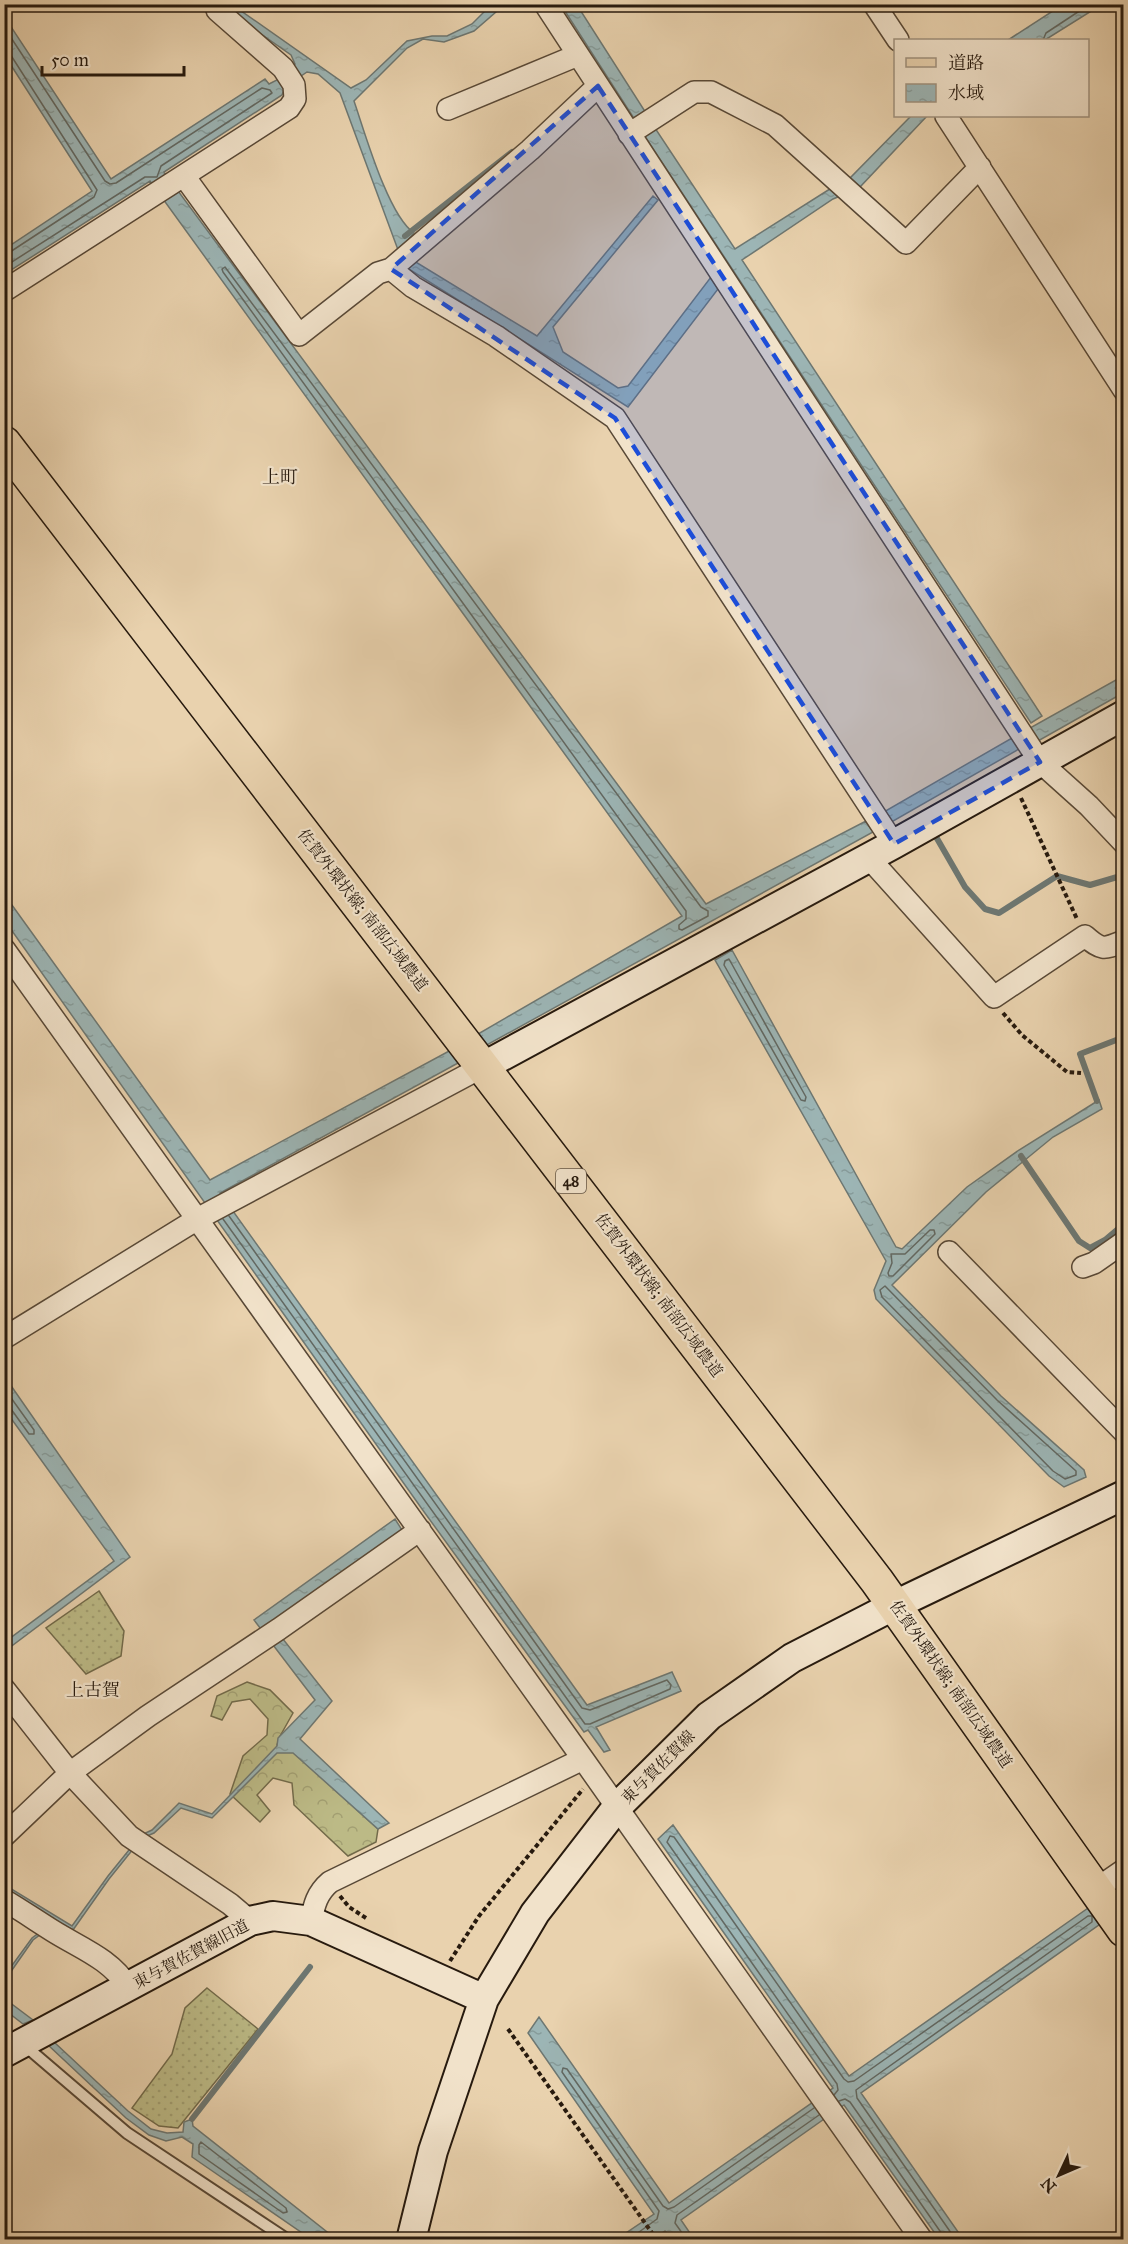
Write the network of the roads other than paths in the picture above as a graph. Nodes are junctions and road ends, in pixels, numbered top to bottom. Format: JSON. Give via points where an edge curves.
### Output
{"nodes":[{"id":1,"x":216,"y":4,"type":"edge"},
{"id":2,"x":545,"y":4,"type":"edge"},
{"id":3,"x":874,"y":4,"type":"edge"},
{"id":4,"x":896,"y":39,"type":"edge"},
{"id":5,"x":578,"y":56,"type":"junction"},
{"id":6,"x":598,"y":86,"type":"junction"},
{"id":7,"x":448,"y":109,"type":"dead end"},
{"id":8,"x":947,"y":117,"type":"edge"},
{"id":9,"x":629,"y":134,"type":"junction"},
{"id":10,"x":980,"y":167,"type":"junction"},
{"id":11,"x":179,"y":179,"type":"junction"},
{"id":12,"x":391,"y":269,"type":"junction"},
{"id":13,"x":4,"y":291,"type":"edge"},
{"id":14,"x":1124,"y":390,"type":"edge"},
{"id":15,"x":4,"y":443,"type":"edge"},
{"id":16,"x":1124,"y":715,"type":"edge"},
{"id":17,"x":1040,"y":762,"type":"junction"},
{"id":18,"x":1124,"y":843,"type":"edge"},
{"id":19,"x":894,"y":844,"type":"junction"},
{"id":20,"x":869,"y":858,"type":"junction"},
{"id":21,"x":1124,"y":941,"type":"edge"},
{"id":22,"x":4,"y":949,"type":"edge"},
{"id":23,"x":484,"y":1066,"type":"junction"},
{"id":24,"x":203,"y":1216,"type":"junction"},
{"id":25,"x":1124,"y":1242,"type":"edge"},
{"id":26,"x":949,"y":1252,"type":"dead end"},
{"id":27,"x":1083,"y":1267,"type":"dead end"},
{"id":28,"x":4,"y":1338,"type":"edge"},
{"id":29,"x":1124,"y":1432,"type":"edge"},
{"id":30,"x":1124,"y":1495,"type":"edge"},
{"id":31,"x":420,"y":1530,"type":"junction"},
{"id":32,"x":895,"y":1605,"type":"junction"},
{"id":33,"x":4,"y":1689,"type":"edge"},
{"id":34,"x":583,"y":1759,"type":"junction"},
{"id":35,"x":70,"y":1773,"type":"junction"},
{"id":36,"x":617,"y":1807,"type":"junction"},
{"id":37,"x":4,"y":1836,"type":"edge"},
{"id":38,"x":1124,"y":1870,"type":"edge"},
{"id":39,"x":1095,"y":1890,"type":"junction"},
{"id":40,"x":4,"y":1900,"type":"edge"},
{"id":41,"x":250,"y":1921,"type":"junction"},
{"id":42,"x":311,"y":1921,"type":"junction"},
{"id":43,"x":1124,"y":1930,"type":"edge"},
{"id":44,"x":128,"y":1987,"type":"junction"},
{"id":45,"x":484,"y":1999,"type":"junction"},
{"id":46,"x":14,"y":2049,"type":"edge"},
{"id":47,"x":288,"y":2240,"type":"edge"},
{"id":48,"x":411,"y":2240,"type":"edge"},
{"id":49,"x":922,"y":2240,"type":"edge"}],
"edges":[{"from":1,"to":11,"type":"street","via":[[217,10],[288,76],[295,99],[289,108]]},
{"from":2,"to":5,"type":"street"},
{"from":3,"to":4,"type":"street"},
{"from":5,"to":6,"type":"street"},
{"from":5,"to":7,"type":"street"},
{"from":6,"to":9,"type":"street"},
{"from":6,"to":12,"type":"street"},
{"from":8,"to":10,"type":"street"},
{"from":9,"to":10,"type":"street","via":[[694,92],[711,92],[775,125],[906,243]]},
{"from":9,"to":17,"type":"street"},
{"from":10,"to":14,"type":"street"},
{"from":11,"to":12,"type":"street","via":[[298,335],[378,273]]},
{"from":11,"to":13,"type":"street"},
{"from":12,"to":19,"type":"street","via":[[412,287],[496,336],[615,418]]},
{"from":15,"to":23,"type":"main road","name":"佐賀外環状線; 南部広域農道","number":"48"},
{"from":16,"to":17,"type":"main road"},
{"from":17,"to":18,"type":"street"},
{"from":17,"to":19,"type":"main road"},
{"from":19,"to":20,"type":"main road"},
{"from":20,"to":21,"type":"street","via":[[994,997],[1085,936],[1097,947]]},
{"from":20,"to":23,"type":"main road"},
{"from":22,"to":24,"type":"street"},
{"from":23,"to":24,"type":"street"},
{"from":23,"to":32,"type":"main road","name":"佐賀外環状線; 南部広域農道","number":"48"},
{"from":24,"to":28,"type":"street"},
{"from":24,"to":31,"type":"street"},
{"from":25,"to":27,"type":"street"},
{"from":26,"to":29,"type":"street"},
{"from":30,"to":32,"type":"main road","name":"東与賀佐賀線"},
{"from":31,"to":34,"type":"street"},
{"from":31,"to":35,"type":"street"},
{"from":32,"to":36,"type":"main road","name":"東与賀佐賀線","via":[[792,1658],[709,1716]]},
{"from":32,"to":39,"type":"main road","name":"佐賀外環状線; 南部広域農道","number":"48"},
{"from":33,"to":35,"type":"street"},
{"from":34,"to":36,"type":"street"},
{"from":34,"to":42,"type":"street","via":[[330,1882],[314,1904]]},
{"from":35,"to":37,"type":"street"},
{"from":35,"to":41,"type":"street","via":[[136,1841]]},
{"from":36,"to":45,"type":"main road","name":"東与賀佐賀線","via":[[535,1913]]},
{"from":36,"to":49,"type":"street"},
{"from":38,"to":39,"type":"street"},
{"from":39,"to":43,"type":"main road","name":"佐賀外環状線; 南部広域農道","number":"48"},
{"from":40,"to":44,"type":"street","via":[[90,1952],[119,1973]]},
{"from":41,"to":42,"type":"main road","name":"東与賀佐賀線旧道","via":[[273,1916]]},
{"from":41,"to":44,"type":"main road","name":"東与賀佐賀線旧道"},
{"from":42,"to":45,"type":"main road","name":"東与賀佐賀線旧道"},
{"from":44,"to":46,"type":"main road","name":"東与賀佐賀線旧道"},
{"from":45,"to":48,"type":"main road","name":"東与賀佐賀線","via":[[434,2151]]},
{"from":46,"to":47,"type":"lane","via":[[127,2133]]}]}
